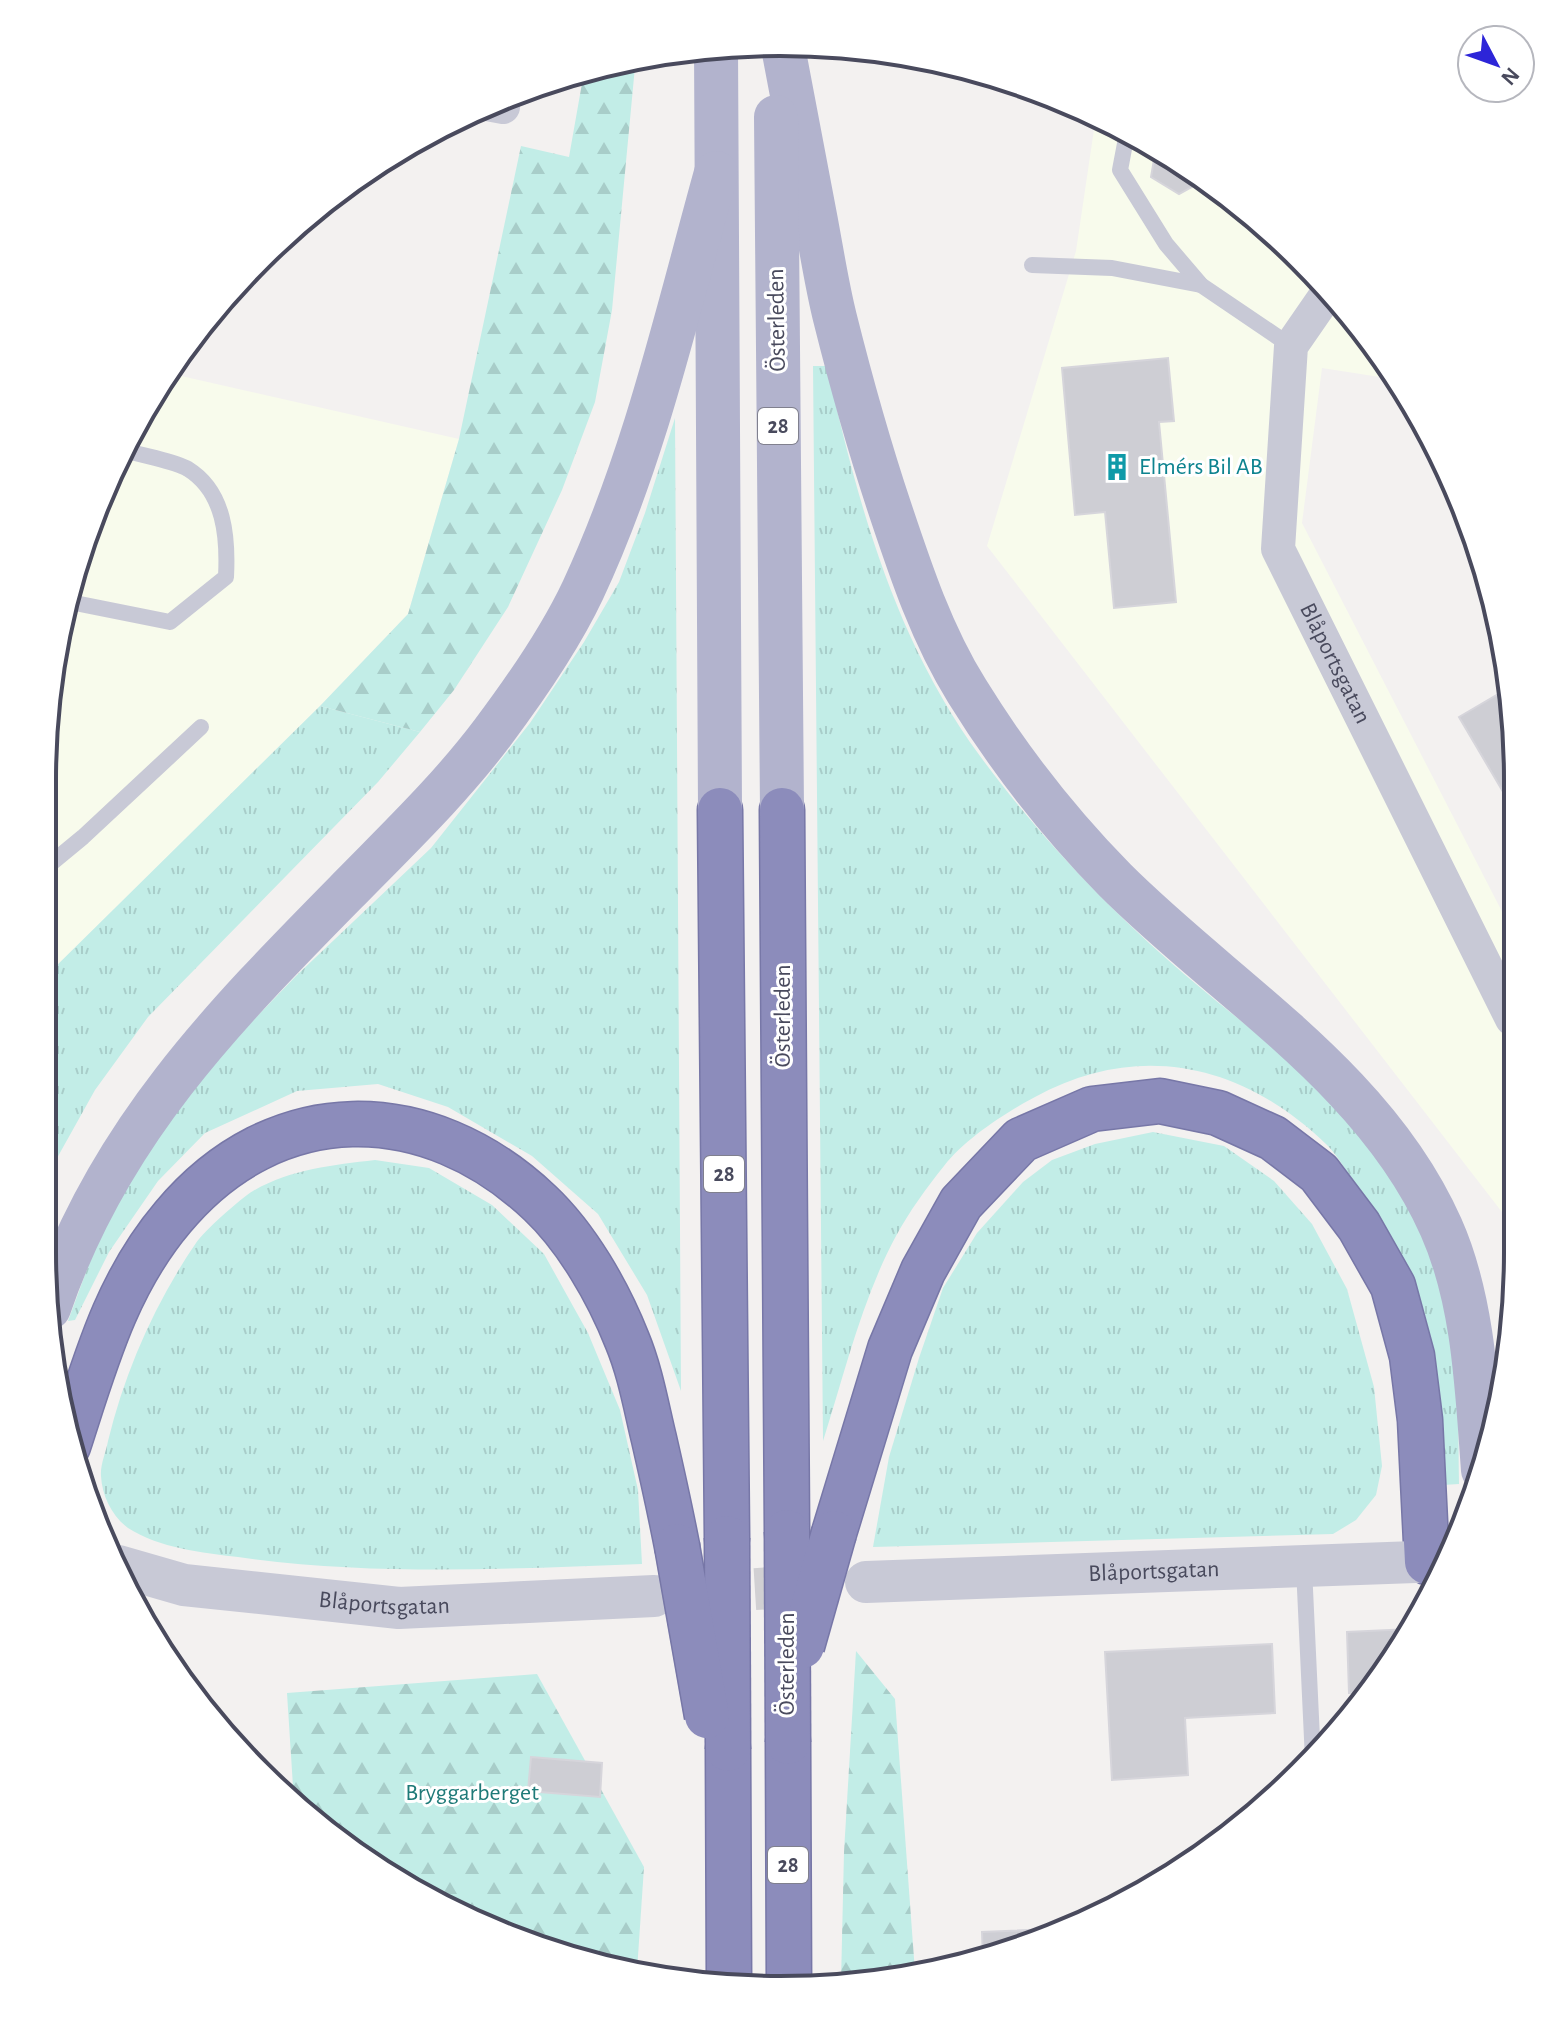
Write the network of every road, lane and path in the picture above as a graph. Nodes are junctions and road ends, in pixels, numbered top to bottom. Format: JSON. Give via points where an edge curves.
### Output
{"nodes":[{"id":1,"x":775,"y":56,"type":"edge"},
{"id":2,"x":785,"y":56,"type":"edge"},
{"id":3,"x":716,"y":59,"type":"edge"},
{"id":4,"x":1125,"y":144,"type":"edge"},
{"id":5,"x":716,"y":173,"type":"junction"},
{"id":6,"x":1032,"y":265,"type":"dead end"},
{"id":7,"x":1201,"y":285,"type":"junction"},
{"id":8,"x":1322,"y":301,"type":"edge"},
{"id":9,"x":1291,"y":346,"type":"junction"},
{"id":10,"x":134,"y":454,"type":"edge"},
{"id":11,"x":78,"y":604,"type":"edge"},
{"id":12,"x":201,"y":727,"type":"dead end"},
{"id":13,"x":720,"y":810,"type":"joint"},
{"id":14,"x":782,"y":810,"type":"joint"},
{"id":15,"x":56,"y":859,"type":"edge"},
{"id":16,"x":1504,"y":1003,"type":"edge"},
{"id":17,"x":58,"y":1288,"type":"edge"},
{"id":18,"x":77,"y":1420,"type":"edge"},
{"id":19,"x":1480,"y":1435,"type":"edge"},
{"id":20,"x":1435,"y":1560,"type":"edge"},
{"id":21,"x":1434,"y":1562,"type":"edge"},
{"id":22,"x":1304,"y":1568,"type":"junction"},
{"id":23,"x":130,"y":1569,"type":"edge"},
{"id":24,"x":866,"y":1582,"type":"tunnel mouth"},
{"id":25,"x":654,"y":1596,"type":"tunnel mouth"},
{"id":26,"x":787,"y":1694,"type":"junction"},
{"id":27,"x":1312,"y":1742,"type":"edge"},
{"id":28,"x":720,"y":1749,"type":"junction"},
{"id":29,"x":729,"y":1974,"type":"edge"},
{"id":30,"x":789,"y":1976,"type":"edge"}],
"edges":[{"from":1,"to":14,"type":"main road","name":"Österleden","number":"28"},
{"from":2,"to":19,"type":"main road","via":[[834,315],[875,464],[933,627],[965,688],[1062,823],[1116,880],[1320,1064],[1368,1113],[1411,1174],[1441,1227],[1459,1282],[1473,1354]]},
{"from":3,"to":5,"type":"main road","number":"28"},
{"from":4,"to":7,"type":"lane","via":[[1120,170],[1166,244]]},
{"from":5,"to":13,"type":"main road","number":"28"},
{"from":5,"to":17,"type":"main road","via":[[640,445],[581,593],[543,660],[448,789],[234,1007],[178,1072],[113,1167]]},
{"from":6,"to":7,"type":"lane","via":[[1112,268]]},
{"from":7,"to":9,"type":"lane"},
{"from":8,"to":9,"type":"street"},
{"from":9,"to":16,"type":"street","name":"Blåportsgatan","via":[[1278,549]]},
{"from":10,"to":11,"type":"lane","via":[[188,469],[215,496],[227,540],[226,577],[170,622]]},
{"from":12,"to":15,"type":"lane"},
{"from":13,"to":28,"type":"highway","number":"28","bridge":true,"via":[[727,1538]]},
{"from":14,"to":26,"type":"highway","name":"Österleden","number":"28","bridge":true},
{"from":18,"to":28,"type":"highway","bridge":true,"via":[[110,1320],[137,1267],[173,1216],[210,1179],[255,1148],[307,1128],[359,1123],[409,1129],[458,1145],[540,1203],[573,1243],[627,1339],[643,1390]]},
{"from":20,"to":26,"type":"highway","bridge":true,"via":[[1412,1356],[1393,1286],[1319,1173],[1273,1138],[1218,1113],[1160,1101],[1092,1109],[1021,1140],[961,1203],[923,1271],[890,1349]]},
{"from":21,"to":22,"type":"street","name":"Blåportsgatan"},
{"from":22,"to":24,"type":"street","name":"Blåportsgatan"},
{"from":22,"to":27,"type":"lane"},
{"from":23,"to":25,"type":"street","name":"Blåportsgatan","via":[[184,1585],[399,1608]]},
{"from":26,"to":30,"type":"highway","name":"Österleden","number":"28","bridge":true},
{"from":28,"to":29,"type":"highway","via":[[728,1832]]}]}
